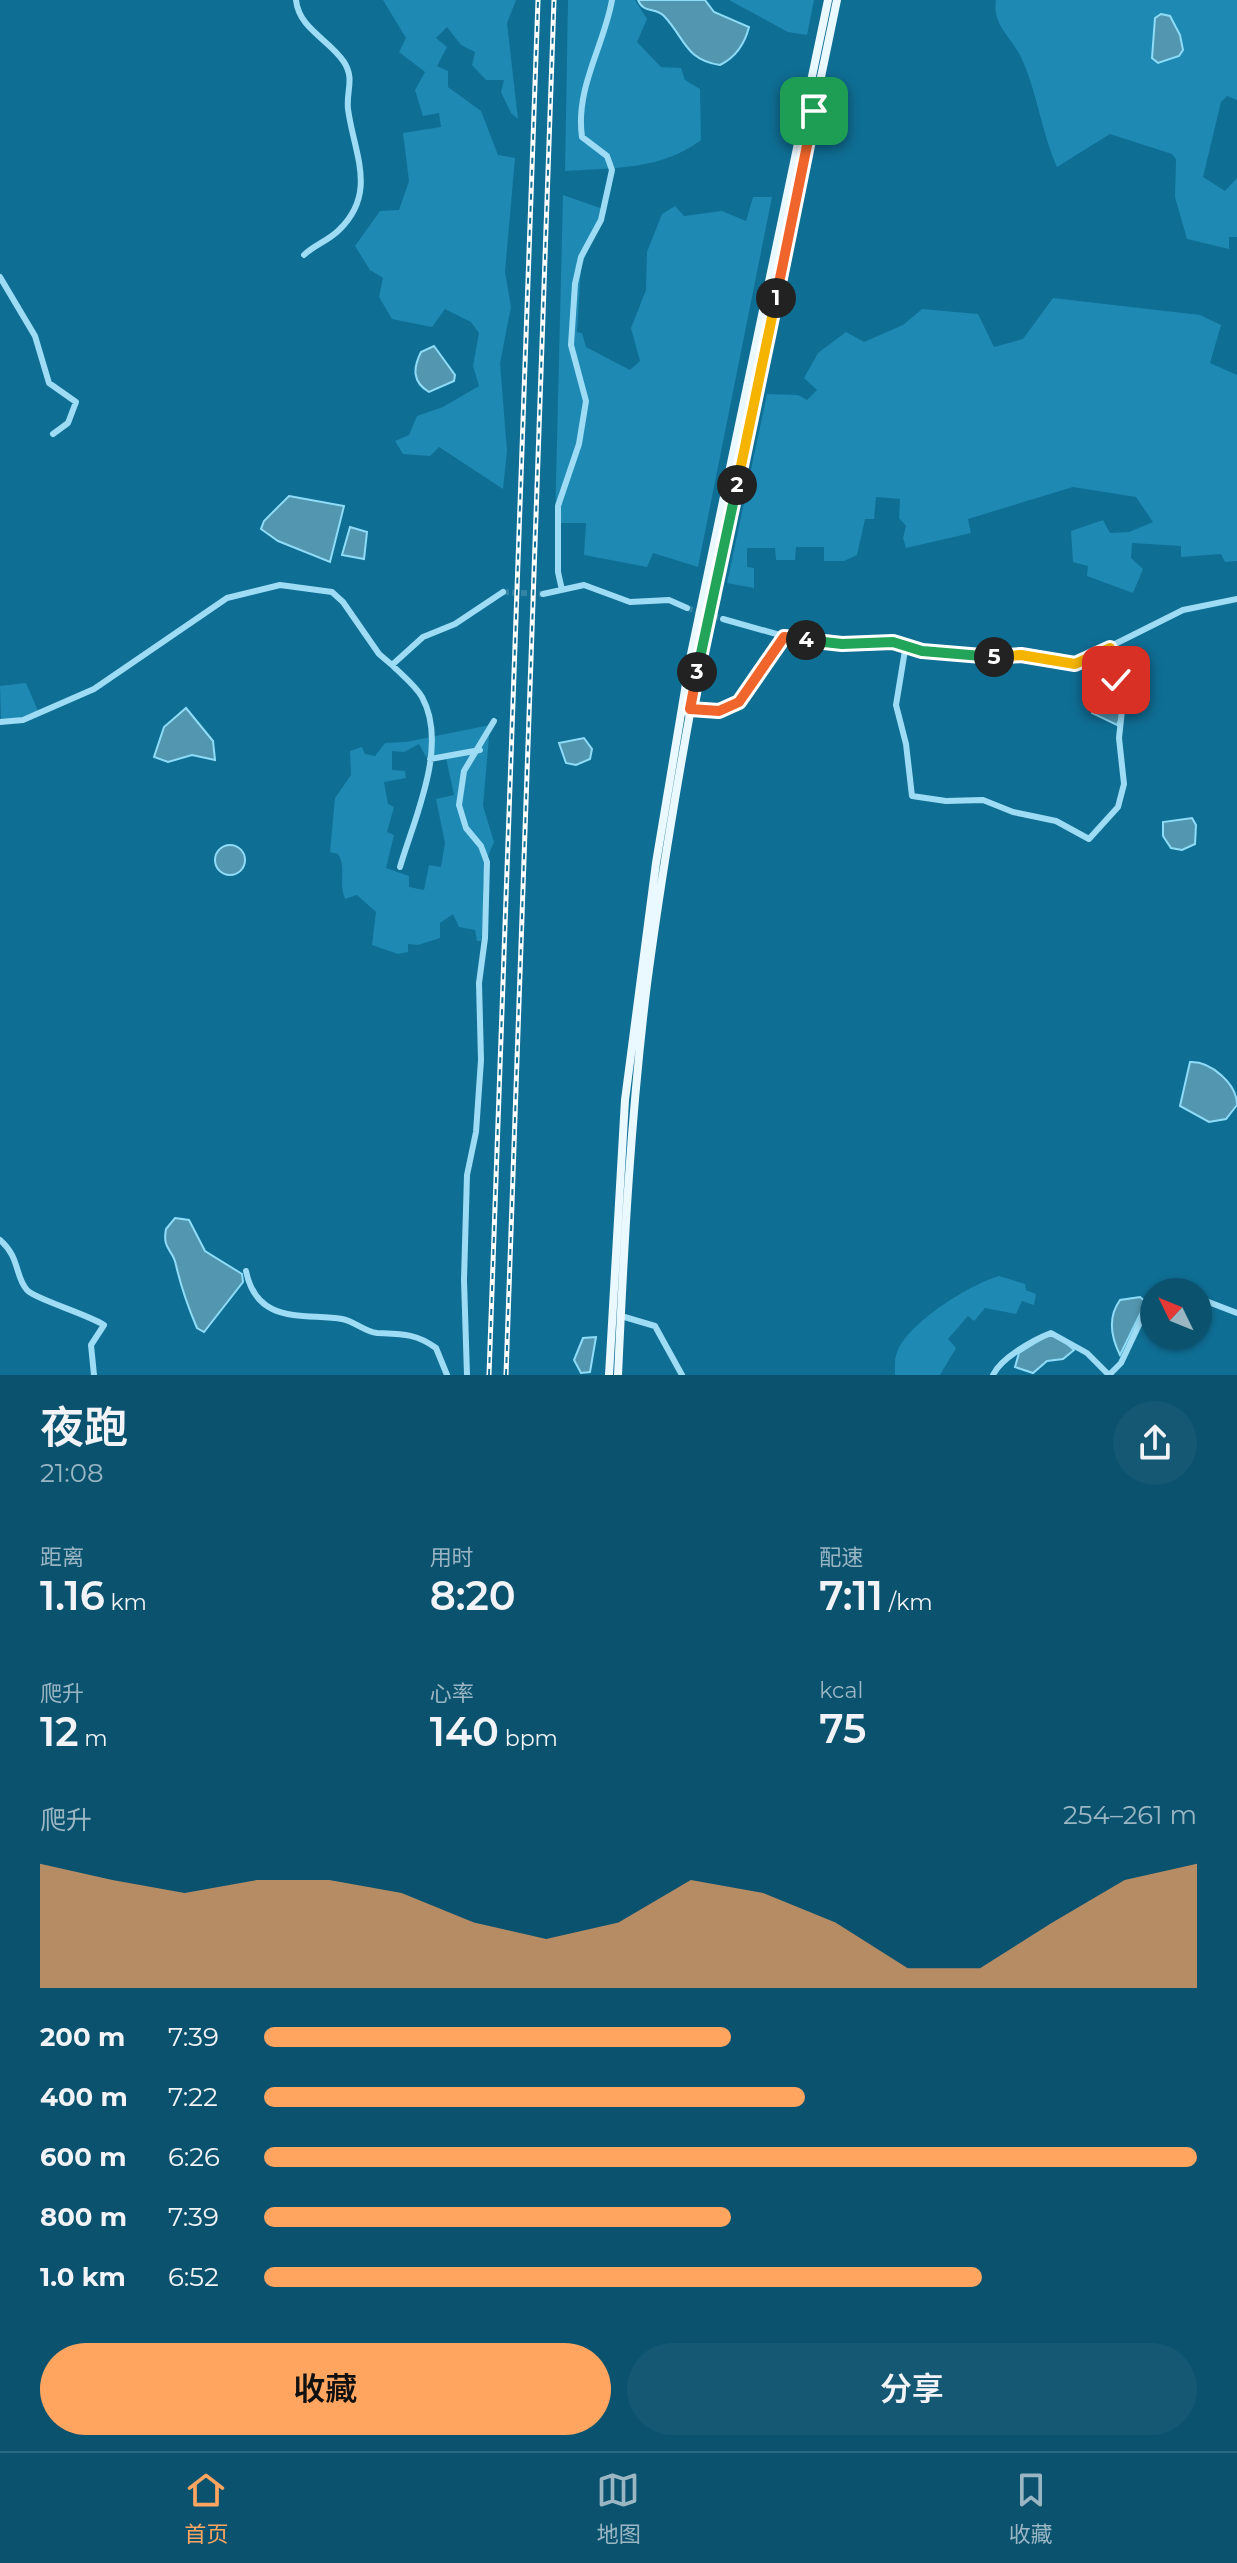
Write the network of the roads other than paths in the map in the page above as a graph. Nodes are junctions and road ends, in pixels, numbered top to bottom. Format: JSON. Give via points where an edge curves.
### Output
{"nodes":[{"id":1,"x":296,"y":0,"type":"edge"},
{"id":2,"x":612,"y":0,"type":"edge"},
{"id":3,"x":828,"y":0,"type":"edge"},
{"id":4,"x":837,"y":0,"type":"edge"},
{"id":5,"x":304,"y":255,"type":"dead end"},
{"id":6,"x":0,"y":277,"type":"edge"},
{"id":7,"x":53,"y":434,"type":"dead end"},
{"id":8,"x":562,"y":590,"type":"junction"},
{"id":9,"x":503,"y":592,"type":"tunnel mouth"},
{"id":10,"x":543,"y":594,"type":"tunnel mouth"},
{"id":11,"x":1237,"y":599,"type":"edge"},
{"id":12,"x":687,"y":608,"type":"tunnel mouth"},
{"id":13,"x":723,"y":619,"type":"tunnel mouth"},
{"id":14,"x":784,"y":637,"type":"junction"},
{"id":15,"x":906,"y":644,"type":"junction"},
{"id":16,"x":1110,"y":648,"type":"junction"},
{"id":17,"x":392,"y":665,"type":"junction"},
{"id":18,"x":690,"y":709,"type":"junction"},
{"id":19,"x":494,"y":721,"type":"dead end"},
{"id":20,"x":0,"y":722,"type":"edge"},
{"id":21,"x":480,"y":750,"type":"junction"},
{"id":22,"x":430,"y":759,"type":"junction"},
{"id":23,"x":400,"y":867,"type":"dead end"},
{"id":24,"x":0,"y":1240,"type":"edge"},
{"id":25,"x":246,"y":1271,"type":"dead end"},
{"id":26,"x":1212,"y":1303,"type":"edge"},
{"id":27,"x":1237,"y":1313,"type":"edge"},
{"id":28,"x":621,"y":1316,"type":"junction"},
{"id":29,"x":1140,"y":1322,"type":"edge"},
{"id":30,"x":94,"y":1375,"type":"edge"},
{"id":31,"x":447,"y":1375,"type":"edge"},
{"id":32,"x":467,"y":1375,"type":"edge"},
{"id":33,"x":609,"y":1375,"type":"edge"},
{"id":34,"x":618,"y":1375,"type":"edge"},
{"id":35,"x":682,"y":1375,"type":"edge"},
{"id":36,"x":993,"y":1375,"type":"edge"}],
"edges":[{"from":1,"to":5,"type":"street","via":[[302,20],[336,51],[350,73],[348,108],[363,181],[356,208],[342,227]]},
{"from":2,"to":8,"type":"street","via":[[584,90],[582,137],[607,156],[612,170],[601,220],[581,257],[575,284],[571,345],[586,401],[579,444],[560,495]]},
{"from":3,"to":33,"type":"main road","via":[[691,654],[653,878],[622,1128]]},
{"from":4,"to":18,"type":"main road"},
{"from":6,"to":7,"type":"street","via":[[35,336],[49,383],[76,402],[70,421]]},
{"from":8,"to":10,"type":"street"},
{"from":8,"to":12,"type":"street","via":[[584,585],[630,602],[669,600]]},
{"from":9,"to":17,"type":"street","via":[[455,624],[420,639]]},
{"from":11,"to":16,"type":"street","via":[[1183,610]]},
{"from":13,"to":14,"type":"street"},
{"from":14,"to":15,"type":"street"},
{"from":14,"to":18,"type":"street","via":[[739,702],[719,711]]},
{"from":15,"to":16,"type":"street","via":[[922,651],[1021,655],[1064,664],[1080,663]]},
{"from":15,"to":16,"type":"street","via":[[896,705],[912,796],[983,800],[1056,821],[1089,839],[1118,807],[1124,784],[1119,738],[1123,701]]},
{"from":17,"to":20,"type":"street","via":[[332,592],[280,585],[227,598],[94,689],[23,720]]},
{"from":17,"to":22,"type":"street","via":[[424,700],[433,746]]},
{"from":18,"to":28,"type":"main road","via":[[640,1044]]},
{"from":19,"to":21,"type":"street"},
{"from":21,"to":22,"type":"street"},
{"from":21,"to":32,"type":"street","via":[[464,771],[459,805],[487,862],[479,983],[481,1060],[467,1175]]},
{"from":22,"to":23,"type":"street","via":[[422,811]]},
{"from":24,"to":30,"type":"street","via":[[31,1293],[104,1325],[91,1345]]},
{"from":25,"to":31,"type":"street","via":[[249,1283],[280,1315],[406,1333],[436,1348]]},
{"from":26,"to":27,"type":"street"},
{"from":28,"to":34,"type":"main road"},
{"from":28,"to":35,"type":"street","via":[[655,1326]]},
{"from":29,"to":36,"type":"street","via":[[1121,1363],[1109,1375],[1087,1353],[1051,1333],[1021,1348]]}]}
